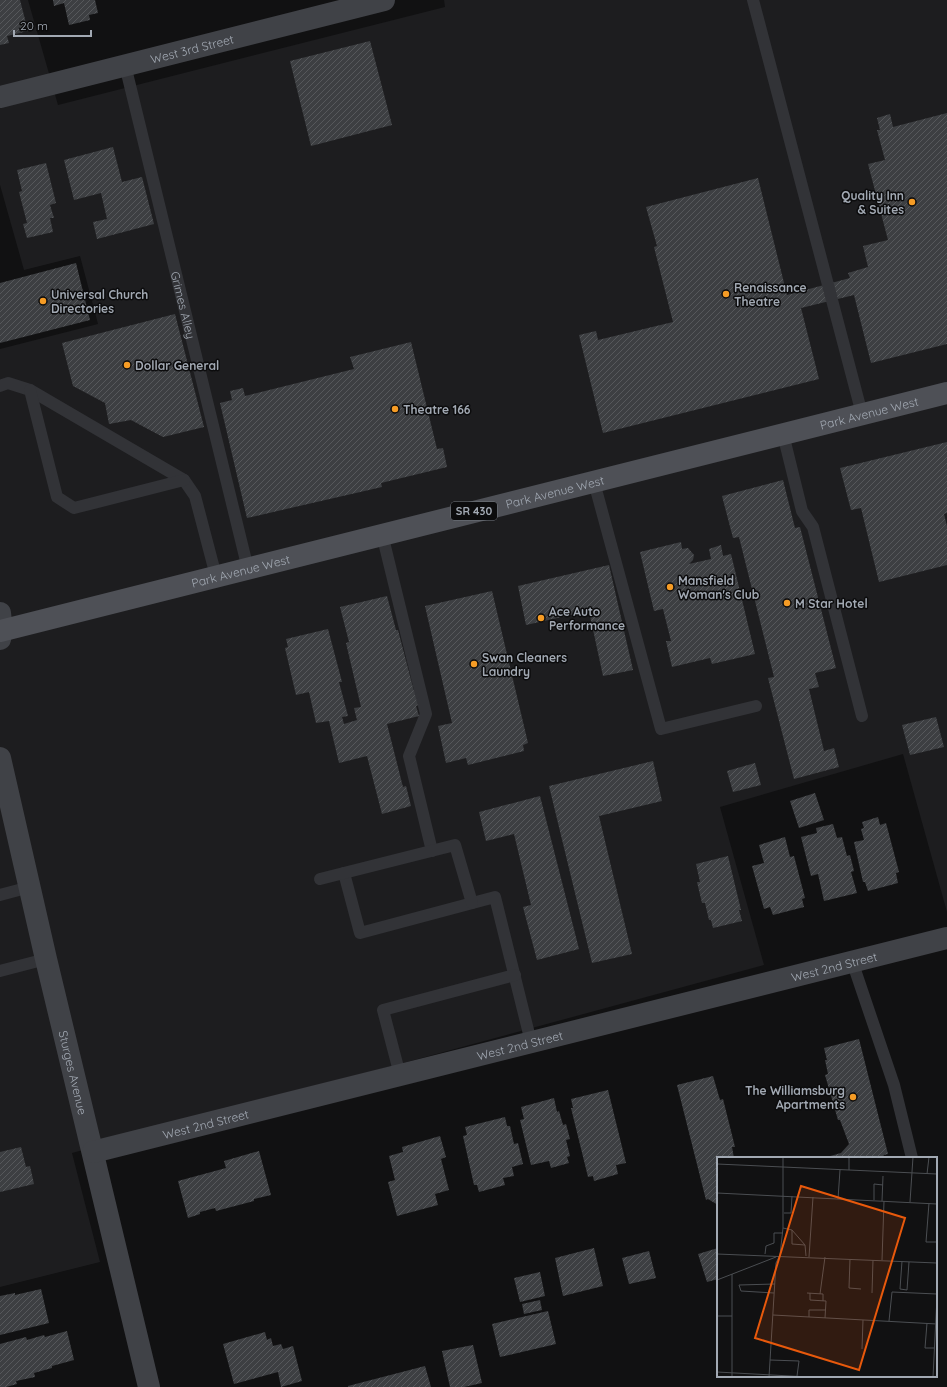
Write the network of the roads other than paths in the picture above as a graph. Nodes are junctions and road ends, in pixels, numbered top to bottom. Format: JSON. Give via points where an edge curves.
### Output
{"nodes":[{"id":1,"x":384,"y":0,"type":"edge"},
{"id":2,"x":754,"y":0,"type":"edge"},
{"id":3,"x":338,"y":6,"type":"edge"},
{"id":4,"x":124,"y":65,"type":"junction"},
{"id":5,"x":0,"y":97,"type":"edge"},
{"id":6,"x":0,"y":386,"type":"edge"},
{"id":7,"x":30,"y":390,"type":"junction"},
{"id":8,"x":947,"y":393,"type":"edge"},
{"id":9,"x":862,"y":414,"type":"junction"},
{"id":10,"x":783,"y":434,"type":"junction"},
{"id":11,"x":184,"y":480,"type":"junction"},
{"id":12,"x":594,"y":482,"type":"junction"},
{"id":13,"x":382,"y":534,"type":"junction"},
{"id":14,"x":248,"y":569,"type":"junction"},
{"id":15,"x":216,"y":576,"type":"junction"},
{"id":16,"x":0,"y":629,"type":"edge"},
{"id":17,"x":756,"y":706,"type":"dead end"},
{"id":18,"x":862,"y":716,"type":"dead end"},
{"id":19,"x":0,"y":758,"type":"edge"},
{"id":20,"x":432,"y":851,"type":"junction"},
{"id":21,"x":344,"y":873,"type":"junction"},
{"id":22,"x":320,"y":879,"type":"dead end"},
{"id":23,"x":30,"y":887,"type":"junction"},
{"id":24,"x":0,"y":895,"type":"edge"},
{"id":25,"x":472,"y":903,"type":"junction"},
{"id":26,"x":947,"y":938,"type":"edge"},
{"id":27,"x":46,"y":959,"type":"junction"},
{"id":28,"x":852,"y":962,"type":"junction"},
{"id":29,"x":0,"y":971,"type":"edge"},
{"id":30,"x":515,"y":975,"type":"junction"},
{"id":31,"x":531,"y":1042,"type":"junction"},
{"id":32,"x":400,"y":1075,"type":"junction"},
{"id":33,"x":93,"y":1152,"type":"junction"},
{"id":34,"x":912,"y":1157,"type":"edge"},
{"id":35,"x":149,"y":1387,"type":"edge"}],
"edges":[{"from":1,"to":3,"type":"street","name":"West 3rd Street"},
{"from":2,"to":9,"type":"lane"},
{"from":3,"to":4,"type":"street","name":"West 3rd Street"},
{"from":4,"to":5,"type":"street","name":"West 3rd Street"},
{"from":4,"to":14,"type":"lane","name":"Grimes Alley"},
{"from":6,"to":7,"type":"lane","via":[[8,384]]},
{"from":7,"to":11,"type":"lane"},
{"from":7,"to":11,"type":"lane","via":[[57,497],[74,508]]},
{"from":8,"to":9,"type":"main road","name":"Park Avenue West","number":"SR 430"},
{"from":9,"to":10,"type":"main road","name":"Park Avenue West","number":"SR 430"},
{"from":10,"to":12,"type":"main road","name":"Park Avenue West","number":"SR 430"},
{"from":10,"to":18,"type":"lane","via":[[802,511],[813,527]]},
{"from":11,"to":15,"type":"lane","via":[[195,496]]},
{"from":12,"to":13,"type":"main road","name":"Park Avenue West","number":"SR 430"},
{"from":12,"to":17,"type":"lane","via":[[661,729]]},
{"from":13,"to":14,"type":"main road","name":"Park Avenue West","number":"SR 430"},
{"from":13,"to":20,"type":"lane","via":[[426,714],[409,756]]},
{"from":14,"to":15,"type":"main road","name":"Park Avenue West","number":"SR 430"},
{"from":15,"to":16,"type":"main road","name":"Park Avenue West","number":"SR 430"},
{"from":19,"to":23,"type":"street","name":"Sturges Avenue"},
{"from":20,"to":21,"type":"lane"},
{"from":20,"to":25,"type":"lane","via":[[455,845]]},
{"from":21,"to":22,"type":"lane"},
{"from":21,"to":25,"type":"lane","via":[[360,933]]},
{"from":23,"to":24,"type":"lane"},
{"from":23,"to":27,"type":"street","name":"Sturges Avenue"},
{"from":25,"to":30,"type":"lane","via":[[495,897]]},
{"from":26,"to":28,"type":"street","name":"West 2nd Street"},
{"from":27,"to":29,"type":"lane"},
{"from":27,"to":33,"type":"street","name":"Sturges Avenue"},
{"from":28,"to":31,"type":"street","name":"West 2nd Street"},
{"from":28,"to":34,"type":"lane","via":[[894,1085]]},
{"from":30,"to":31,"type":"lane"},
{"from":30,"to":32,"type":"lane","via":[[383,1010]]},
{"from":31,"to":32,"type":"street","name":"West 2nd Street"},
{"from":32,"to":33,"type":"street","name":"West 2nd Street"},
{"from":33,"to":35,"type":"street","name":"Sturges Avenue"}]}
